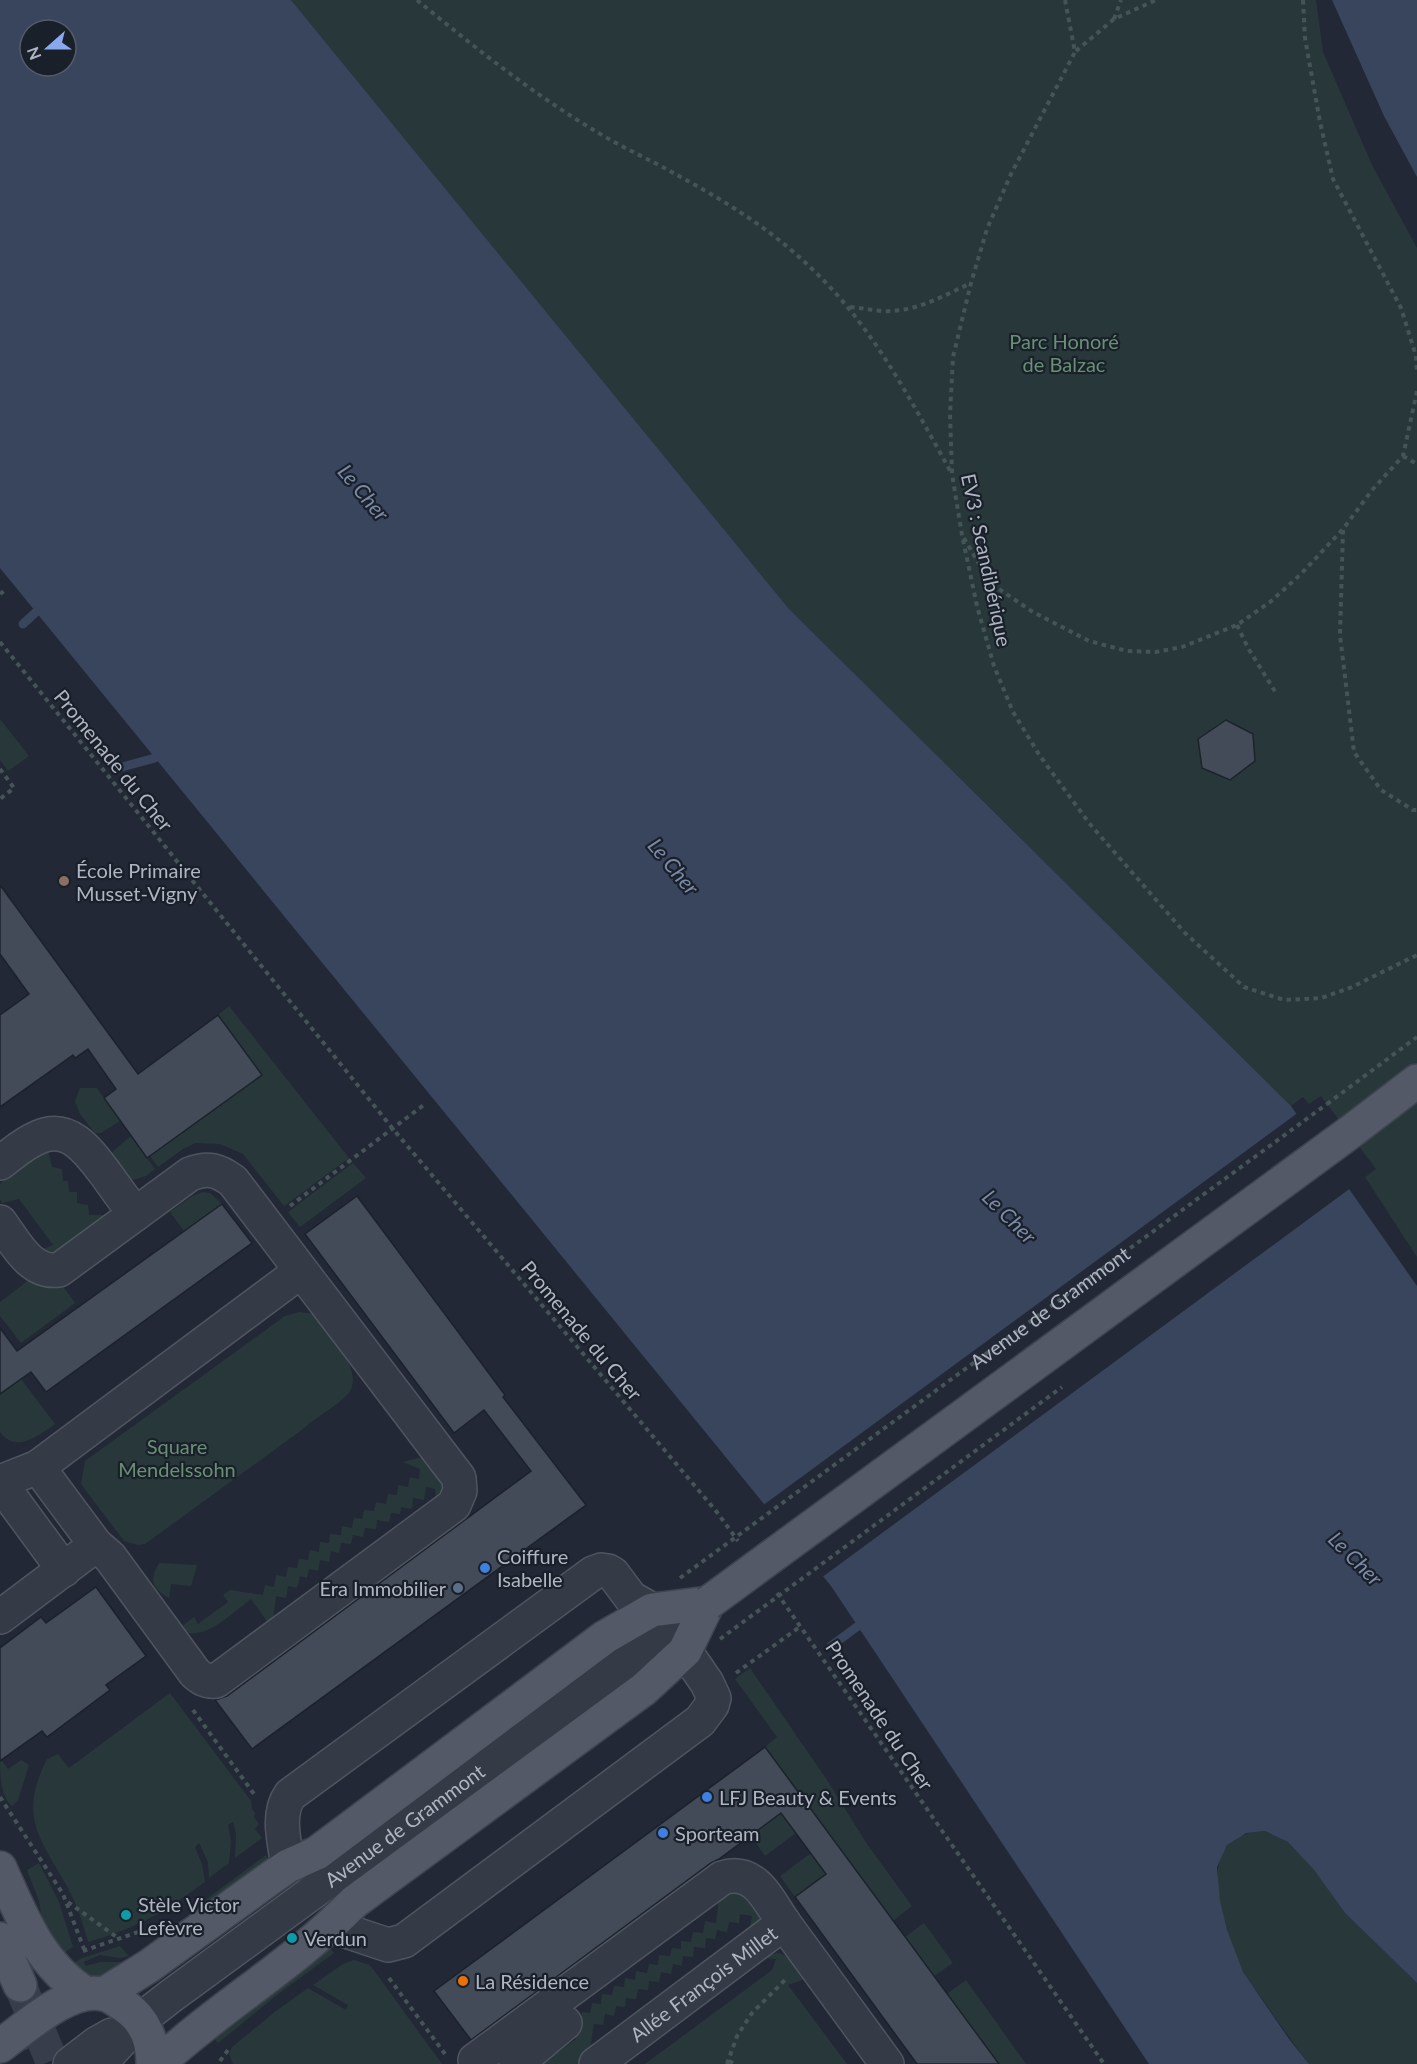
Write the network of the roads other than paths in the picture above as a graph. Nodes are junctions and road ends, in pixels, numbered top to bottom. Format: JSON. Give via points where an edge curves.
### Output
{"nodes":[{"id":1,"x":1417,"y":1081,"type":"edge"},
{"id":2,"x":0,"y":1163,"type":"edge"},
{"id":3,"x":135,"y":1214,"type":"junction"},
{"id":4,"x":0,"y":1222,"type":"edge"},
{"id":5,"x":302,"y":1271,"type":"junction"},
{"id":6,"x":38,"y":1467,"type":"junction"},
{"id":7,"x":0,"y":1482,"type":"edge"},
{"id":8,"x":96,"y":1545,"type":"junction"},
{"id":9,"x":64,"y":1570,"type":"junction"},
{"id":10,"x":708,"y":1603,"type":"junction"},
{"id":11,"x":0,"y":1617,"type":"edge"},
{"id":12,"x":669,"y":1631,"type":"junction"},
{"id":13,"x":288,"y":1866,"type":"junction"},
{"id":14,"x":0,"y":1868,"type":"edge"},
{"id":15,"x":784,"y":1923,"type":"junction"},
{"id":16,"x":331,"y":1926,"type":"junction"},
{"id":17,"x":0,"y":1939,"type":"edge"},
{"id":18,"x":20,"y":1985,"type":"tunnel mouth"},
{"id":19,"x":95,"y":1994,"type":"junction"},
{"id":20,"x":140,"y":2020,"type":"junction"},
{"id":21,"x":565,"y":2024,"type":"dead end"},
{"id":22,"x":0,"y":2046,"type":"edge"},
{"id":23,"x":70,"y":2064,"type":"edge"},
{"id":24,"x":97,"y":2064,"type":"edge"},
{"id":25,"x":153,"y":2064,"type":"edge"},
{"id":26,"x":158,"y":2064,"type":"edge"},
{"id":27,"x":478,"y":2064,"type":"edge"},
{"id":28,"x":516,"y":2064,"type":"edge"},
{"id":29,"x":596,"y":2064,"type":"edge"},
{"id":30,"x":887,"y":2064,"type":"edge"}],
"edges":[{"from":1,"to":10,"type":"main road","name":"Avenue de Grammont","bridge":true},
{"from":2,"to":3,"type":"street","via":[[41,1136],[67,1135],[88,1151]]},
{"from":3,"to":4,"type":"street","via":[[66,1266],[50,1271],[27,1259]]},
{"from":3,"to":5,"type":"street","via":[[190,1174],[212,1168],[233,1181]]},
{"from":5,"to":6,"type":"street"},
{"from":5,"to":8,"type":"street","via":[[459,1478],[460,1491],[454,1505],[216,1681],[203,1680],[195,1673],[110,1557]]},
{"from":6,"to":7,"type":"street"},
{"from":6,"to":8,"type":"street"},
{"from":7,"to":9,"type":"street"},
{"from":8,"to":9,"type":"street"},
{"from":9,"to":11,"type":"street"},
{"from":10,"to":12,"type":"main road","name":"Avenue de Grammont"},
{"from":10,"to":12,"type":"main road","name":"Avenue de Grammont"},
{"from":12,"to":13,"type":"main road","name":"Avenue de Grammont","via":[[605,1637],[317,1853]]},
{"from":12,"to":13,"type":"street","via":[[631,1598],[613,1574],[601,1570],[593,1573],[290,1795],[285,1803],[283,1832]]},
{"from":12,"to":16,"type":"main road","name":"Avenue de Grammont","via":[[644,1689],[354,1902]]},
{"from":12,"to":16,"type":"street","via":[[714,1698],[700,1721],[404,1941],[388,1945]]},
{"from":12,"to":20,"type":"street","name":"Avenue de Grammont"},
{"from":13,"to":19,"type":"main road","name":"Avenue de Grammont","via":[[158,1960]]},
{"from":14,"to":19,"type":"main road","via":[[38,1948],[55,1969]]},
{"from":15,"to":27,"type":"street","via":[[757,1883],[733,1874],[722,1878],[475,2060]]},
{"from":15,"to":29,"type":"street","name":"Allée François Millet"},
{"from":15,"to":30,"type":"street","name":"Allée François Millet"},
{"from":16,"to":26,"type":"main road","name":"Avenue de Grammont"},
{"from":17,"to":18,"type":"main road"},
{"from":19,"to":20,"type":"main road","via":[[124,2006]]},
{"from":19,"to":22,"type":"main road","name":"Avenue de Grammont","via":[[71,1998],[56,2006]]},
{"from":20,"to":23,"type":"street","name":"Avenue de Grammont","via":[[96,2044]]},
{"from":20,"to":24,"type":"street","name":"Avenue de Grammont"},
{"from":20,"to":25,"type":"main road"},
{"from":21,"to":28,"type":"street"}]}
